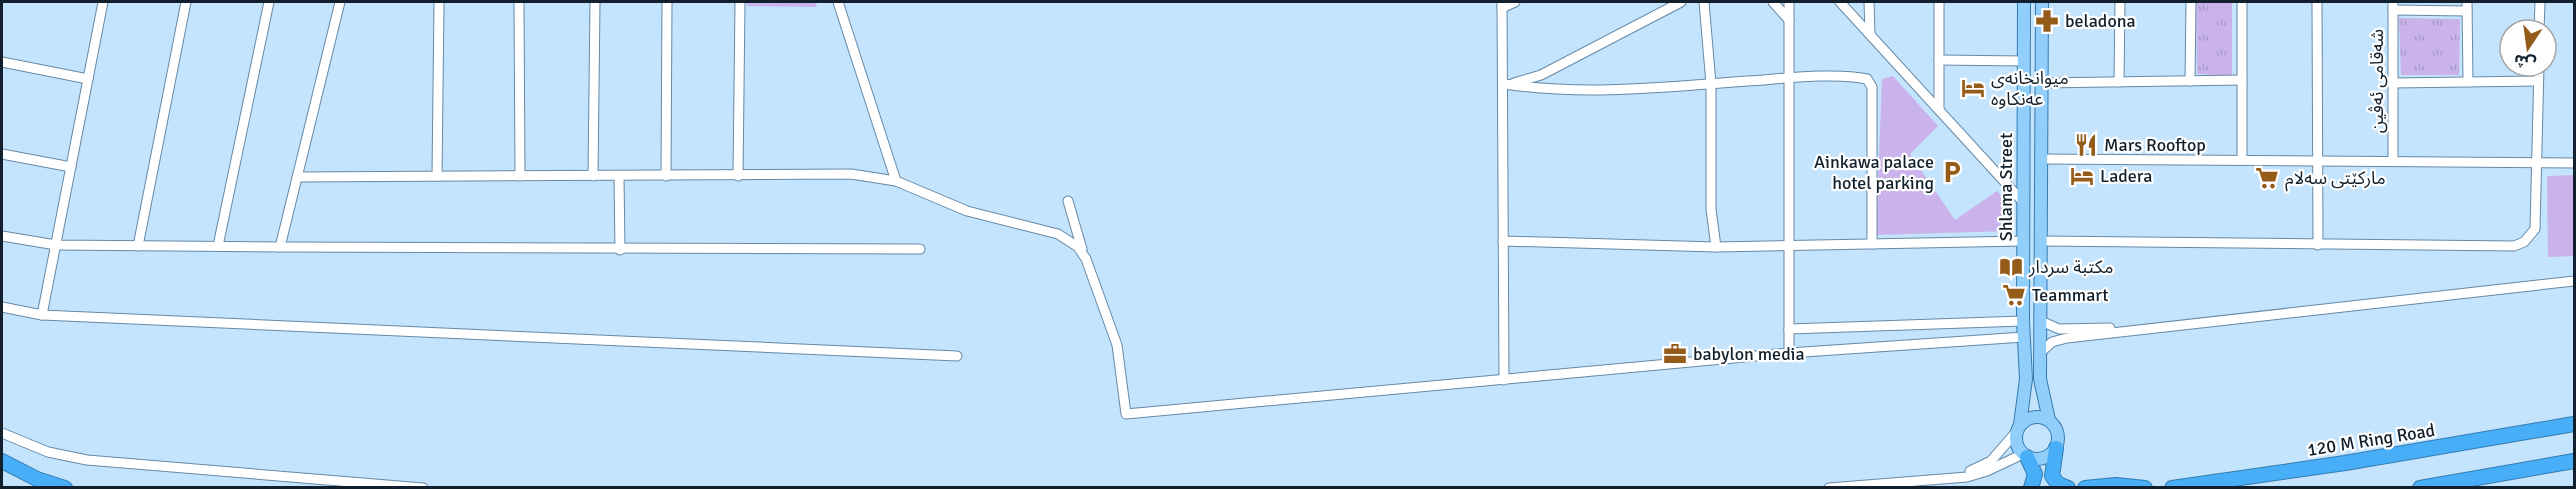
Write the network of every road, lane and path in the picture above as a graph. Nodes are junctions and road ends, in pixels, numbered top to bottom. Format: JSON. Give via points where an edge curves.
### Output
{"nodes":[{"id":1,"x":103,"y":2,"type":"edge"},
{"id":2,"x":186,"y":2,"type":"edge"},
{"id":3,"x":269,"y":2,"type":"edge"},
{"id":4,"x":340,"y":2,"type":"edge"},
{"id":5,"x":439,"y":2,"type":"edge"},
{"id":6,"x":519,"y":2,"type":"edge"},
{"id":7,"x":595,"y":2,"type":"edge"},
{"id":8,"x":667,"y":2,"type":"edge"},
{"id":9,"x":740,"y":2,"type":"edge"},
{"id":10,"x":838,"y":2,"type":"edge"},
{"id":11,"x":1515,"y":2,"type":"edge"},
{"id":12,"x":1682,"y":2,"type":"edge"},
{"id":13,"x":1704,"y":2,"type":"edge"},
{"id":14,"x":1773,"y":2,"type":"edge"},
{"id":15,"x":1789,"y":2,"type":"edge"},
{"id":16,"x":1840,"y":2,"type":"edge"},
{"id":17,"x":1869,"y":2,"type":"edge"},
{"id":18,"x":1939,"y":2,"type":"edge"},
{"id":19,"x":2024,"y":2,"type":"edge"},
{"id":20,"x":2042,"y":2,"type":"edge"},
{"id":21,"x":2120,"y":2,"type":"edge"},
{"id":22,"x":2191,"y":2,"type":"edge"},
{"id":23,"x":2242,"y":2,"type":"edge"},
{"id":24,"x":2317,"y":2,"type":"edge"},
{"id":25,"x":2540,"y":2,"type":"edge"},
{"id":26,"x":1502,"y":5,"type":"edge"},
{"id":27,"x":2393,"y":6,"type":"edge"},
{"id":28,"x":2467,"y":6,"type":"edge"},
{"id":29,"x":2539,"y":18,"type":"edge"},
{"id":30,"x":1789,"y":20,"type":"junction"},
{"id":31,"x":1870,"y":33,"type":"junction"},
{"id":32,"x":1939,"y":60,"type":"junction"},
{"id":33,"x":2024,"y":61,"type":"junction"},
{"id":34,"x":2,"y":62,"type":"edge"},
{"id":35,"x":1789,"y":78,"type":"junction"},
{"id":36,"x":2538,"y":78,"type":"edge"},
{"id":37,"x":88,"y":79,"type":"junction"},
{"id":38,"x":2242,"y":80,"type":"junction"},
{"id":39,"x":2190,"y":81,"type":"junction"},
{"id":40,"x":2538,"y":81,"type":"junction"},
{"id":41,"x":2042,"y":82,"type":"junction"},
{"id":42,"x":2119,"y":82,"type":"junction"},
{"id":43,"x":2468,"y":82,"type":"junction"},
{"id":44,"x":2393,"y":83,"type":"junction"},
{"id":45,"x":1504,"y":84,"type":"junction"},
{"id":46,"x":1711,"y":84,"type":"junction"},
{"id":47,"x":1939,"y":110,"type":"junction"},
{"id":48,"x":2,"y":154,"type":"edge"},
{"id":49,"x":2042,"y":159,"type":"junction"},
{"id":50,"x":2242,"y":159,"type":"junction"},
{"id":51,"x":2319,"y":160,"type":"junction"},
{"id":52,"x":2393,"y":161,"type":"junction"},
{"id":53,"x":2537,"y":162,"type":"junction"},
{"id":54,"x":2574,"y":163,"type":"edge"},
{"id":55,"x":71,"y":167,"type":"junction"},
{"id":56,"x":520,"y":176,"type":"junction"},
{"id":57,"x":593,"y":176,"type":"junction"},
{"id":58,"x":619,"y":176,"type":"junction"},
{"id":59,"x":666,"y":176,"type":"junction"},
{"id":60,"x":738,"y":176,"type":"junction"},
{"id":61,"x":297,"y":177,"type":"junction"},
{"id":62,"x":437,"y":177,"type":"junction"},
{"id":63,"x":896,"y":181,"type":"junction"},
{"id":64,"x":1068,"y":201,"type":"dead end"},
{"id":65,"x":2024,"y":203,"type":"junction"},
{"id":66,"x":2,"y":236,"type":"edge"},
{"id":67,"x":2042,"y":240,"type":"junction"},
{"id":68,"x":1503,"y":241,"type":"junction"},
{"id":69,"x":2024,"y":241,"type":"junction"},
{"id":70,"x":1872,"y":244,"type":"junction"},
{"id":71,"x":56,"y":245,"type":"junction"},
{"id":72,"x":2318,"y":245,"type":"junction"},
{"id":73,"x":138,"y":246,"type":"junction"},
{"id":74,"x":218,"y":246,"type":"junction"},
{"id":75,"x":1789,"y":246,"type":"junction"},
{"id":76,"x":280,"y":247,"type":"junction"},
{"id":77,"x":1716,"y":247,"type":"junction"},
{"id":78,"x":920,"y":249,"type":"dead end"},
{"id":79,"x":621,"y":250,"type":"junction"},
{"id":80,"x":1083,"y":255,"type":"junction"},
{"id":81,"x":2574,"y":281,"type":"edge"},
{"id":82,"x":2,"y":306,"type":"edge"},
{"id":83,"x":42,"y":315,"type":"junction"},
{"id":84,"x":2023,"y":321,"type":"junction"},
{"id":85,"x":2041,"y":321,"type":"junction"},
{"id":86,"x":1789,"y":329,"type":"junction"},
{"id":87,"x":2133,"y":329,"type":"junction"},
{"id":88,"x":2024,"y":337,"type":"junction"},
{"id":89,"x":1789,"y":353,"type":"junction"},
{"id":90,"x":2040,"y":353,"type":"junction"},
{"id":91,"x":957,"y":356,"type":"dead end"},
{"id":92,"x":1504,"y":380,"type":"junction"},
{"id":93,"x":2049,"y":420,"type":"junction"},
{"id":94,"x":2574,"y":424,"type":"edge"},
{"id":95,"x":2019,"y":428,"type":"junction"},
{"id":96,"x":2,"y":433,"type":"edge"},
{"id":97,"x":2056,"y":448,"type":"junction"},
{"id":98,"x":2025,"y":456,"type":"junction"},
{"id":99,"x":2,"y":461,"type":"edge"},
{"id":100,"x":2574,"y":461,"type":"edge"},
{"id":101,"x":1923,"y":479,"type":"junction"},
{"id":102,"x":65,"y":488,"type":"edge"},
{"id":103,"x":423,"y":488,"type":"edge"},
{"id":104,"x":1829,"y":488,"type":"edge"},
{"id":105,"x":2031,"y":488,"type":"edge"},
{"id":106,"x":2068,"y":488,"type":"edge"},
{"id":107,"x":2085,"y":488,"type":"edge"},
{"id":108,"x":2145,"y":488,"type":"edge"},
{"id":109,"x":2172,"y":488,"type":"edge"},
{"id":110,"x":2420,"y":488,"type":"edge"}],
"edges":[{"from":1,"to":37,"type":"street"},
{"from":2,"to":73,"type":"street"},
{"from":3,"to":74,"type":"street"},
{"from":4,"to":61,"type":"street"},
{"from":5,"to":62,"type":"street"},
{"from":6,"to":56,"type":"street"},
{"from":7,"to":57,"type":"street"},
{"from":8,"to":59,"type":"street"},
{"from":9,"to":60,"type":"street"},
{"from":10,"to":63,"type":"street"},
{"from":11,"to":26,"type":"street"},
{"from":12,"to":45,"type":"street","via":[[1541,75]]},
{"from":13,"to":46,"type":"street"},
{"from":14,"to":30,"type":"street"},
{"from":15,"to":30,"type":"street"},
{"from":16,"to":31,"type":"street"},
{"from":17,"to":31,"type":"street"},
{"from":18,"to":32,"type":"street"},
{"from":19,"to":33,"type":"main road","name":"Shlama Street"},
{"from":20,"to":41,"type":"main road","name":"Shlama Street"},
{"from":21,"to":42,"type":"street"},
{"from":22,"to":39,"type":"street"},
{"from":23,"to":38,"type":"street"},
{"from":24,"to":51,"type":"street"},
{"from":25,"to":29,"type":"street"},
{"from":26,"to":45,"type":"street"},
{"from":27,"to":28,"type":"street"},
{"from":27,"to":44,"type":"street","name":"شەقامی ئەڤین"},
{"from":28,"to":43,"type":"street"},
{"from":30,"to":35,"type":"street"},
{"from":31,"to":47,"type":"street"},
{"from":32,"to":33,"type":"street"},
{"from":32,"to":47,"type":"street"},
{"from":33,"to":65,"type":"main road","name":"Shlama Street"},
{"from":34,"to":37,"type":"street"},
{"from":35,"to":46,"type":"street"},
{"from":35,"to":70,"type":"street","via":[[1864,78],[1871,84]]},
{"from":35,"to":75,"type":"street"},
{"from":36,"to":40,"type":"street"},
{"from":37,"to":55,"type":"street"},
{"from":38,"to":39,"type":"street"},
{"from":38,"to":50,"type":"street"},
{"from":39,"to":42,"type":"street"},
{"from":40,"to":43,"type":"street"},
{"from":40,"to":53,"type":"street"},
{"from":41,"to":42,"type":"street"},
{"from":41,"to":49,"type":"main road","name":"Shlama Street"},
{"from":43,"to":44,"type":"street"},
{"from":44,"to":52,"type":"street","name":"شەقامی ئەڤین"},
{"from":45,"to":46,"type":"street","via":[[1587,91]]},
{"from":45,"to":68,"type":"street"},
{"from":46,"to":77,"type":"street","via":[[1711,209]]},
{"from":47,"to":65,"type":"street"},
{"from":48,"to":55,"type":"street"},
{"from":49,"to":50,"type":"street"},
{"from":49,"to":67,"type":"main road","name":"Shlama Street"},
{"from":50,"to":51,"type":"street"},
{"from":51,"to":52,"type":"street"},
{"from":51,"to":72,"type":"street"},
{"from":52,"to":53,"type":"street"},
{"from":53,"to":54,"type":"street"},
{"from":53,"to":72,"type":"street","via":[[2535,229],[2524,242],[2514,246]]},
{"from":55,"to":71,"type":"street"},
{"from":56,"to":57,"type":"street"},
{"from":56,"to":62,"type":"street"},
{"from":57,"to":58,"type":"street"},
{"from":58,"to":59,"type":"street"},
{"from":58,"to":79,"type":"street"},
{"from":59,"to":60,"type":"street"},
{"from":60,"to":63,"type":"street","via":[[862,174]]},
{"from":61,"to":62,"type":"street"},
{"from":61,"to":76,"type":"street"},
{"from":63,"to":80,"type":"street","via":[[968,210],[1058,234]]},
{"from":64,"to":80,"type":"street"},
{"from":65,"to":69,"type":"main road","name":"Shlama Street"},
{"from":66,"to":71,"type":"street"},
{"from":67,"to":72,"type":"street"},
{"from":67,"to":85,"type":"main road","name":"Shlama Street"},
{"from":68,"to":77,"type":"street"},
{"from":68,"to":92,"type":"street"},
{"from":69,"to":70,"type":"street"},
{"from":69,"to":84,"type":"main road","name":"Shlama Street"},
{"from":70,"to":75,"type":"street"},
{"from":71,"to":73,"type":"street"},
{"from":71,"to":83,"type":"street"},
{"from":73,"to":74,"type":"street"},
{"from":74,"to":76,"type":"street"},
{"from":75,"to":77,"type":"street"},
{"from":75,"to":86,"type":"street"},
{"from":76,"to":79,"type":"street"},
{"from":78,"to":79,"type":"street"},
{"from":80,"to":92,"type":"street","via":[[1117,345],[1126,414]]},
{"from":81,"to":87,"type":"street"},
{"from":82,"to":83,"type":"street"},
{"from":83,"to":91,"type":"street"},
{"from":84,"to":86,"type":"street"},
{"from":84,"to":88,"type":"main road","name":"Shlama Street"},
{"from":85,"to":87,"type":"street","via":[[2059,329]]},
{"from":85,"to":90,"type":"main road","name":"Shlama Street"},
{"from":86,"to":89,"type":"street"},
{"from":87,"to":90,"type":"street","via":[[2059,339]]},
{"from":88,"to":89,"type":"street"},
{"from":88,"to":95,"type":"main road","name":"Shlama Street","via":[[2026,379]]},
{"from":89,"to":92,"type":"street"},
{"from":90,"to":93,"type":"main road","name":"Shlama Street","via":[[2041,389]]},
{"from":93,"to":95,"type":"main road","via":[[2037,417]]},
{"from":93,"to":97,"type":"main road","via":[[2057,429]]},
{"from":94,"to":109,"type":"highway","name":"120 M Ring Road"},
{"from":95,"to":98,"type":"main road","via":[[2016,443]]},
{"from":95,"to":101,"type":"street","via":[[1998,454],[1978,468]]},
{"from":96,"to":103,"type":"street","via":[[48,453],[87,460]]},
{"from":97,"to":98,"type":"main road","via":[[2046,458]]},
{"from":97,"to":106,"type":"highway","via":[[2052,476]]},
{"from":98,"to":101,"type":"street","via":[[1977,474]]},
{"from":98,"to":105,"type":"highway","via":[[2035,474]]},
{"from":99,"to":102,"type":"highway"},
{"from":100,"to":110,"type":"highway"},
{"from":101,"to":104,"type":"street"},
{"from":107,"to":108,"type":"highway","via":[[2116,484]]}]}
